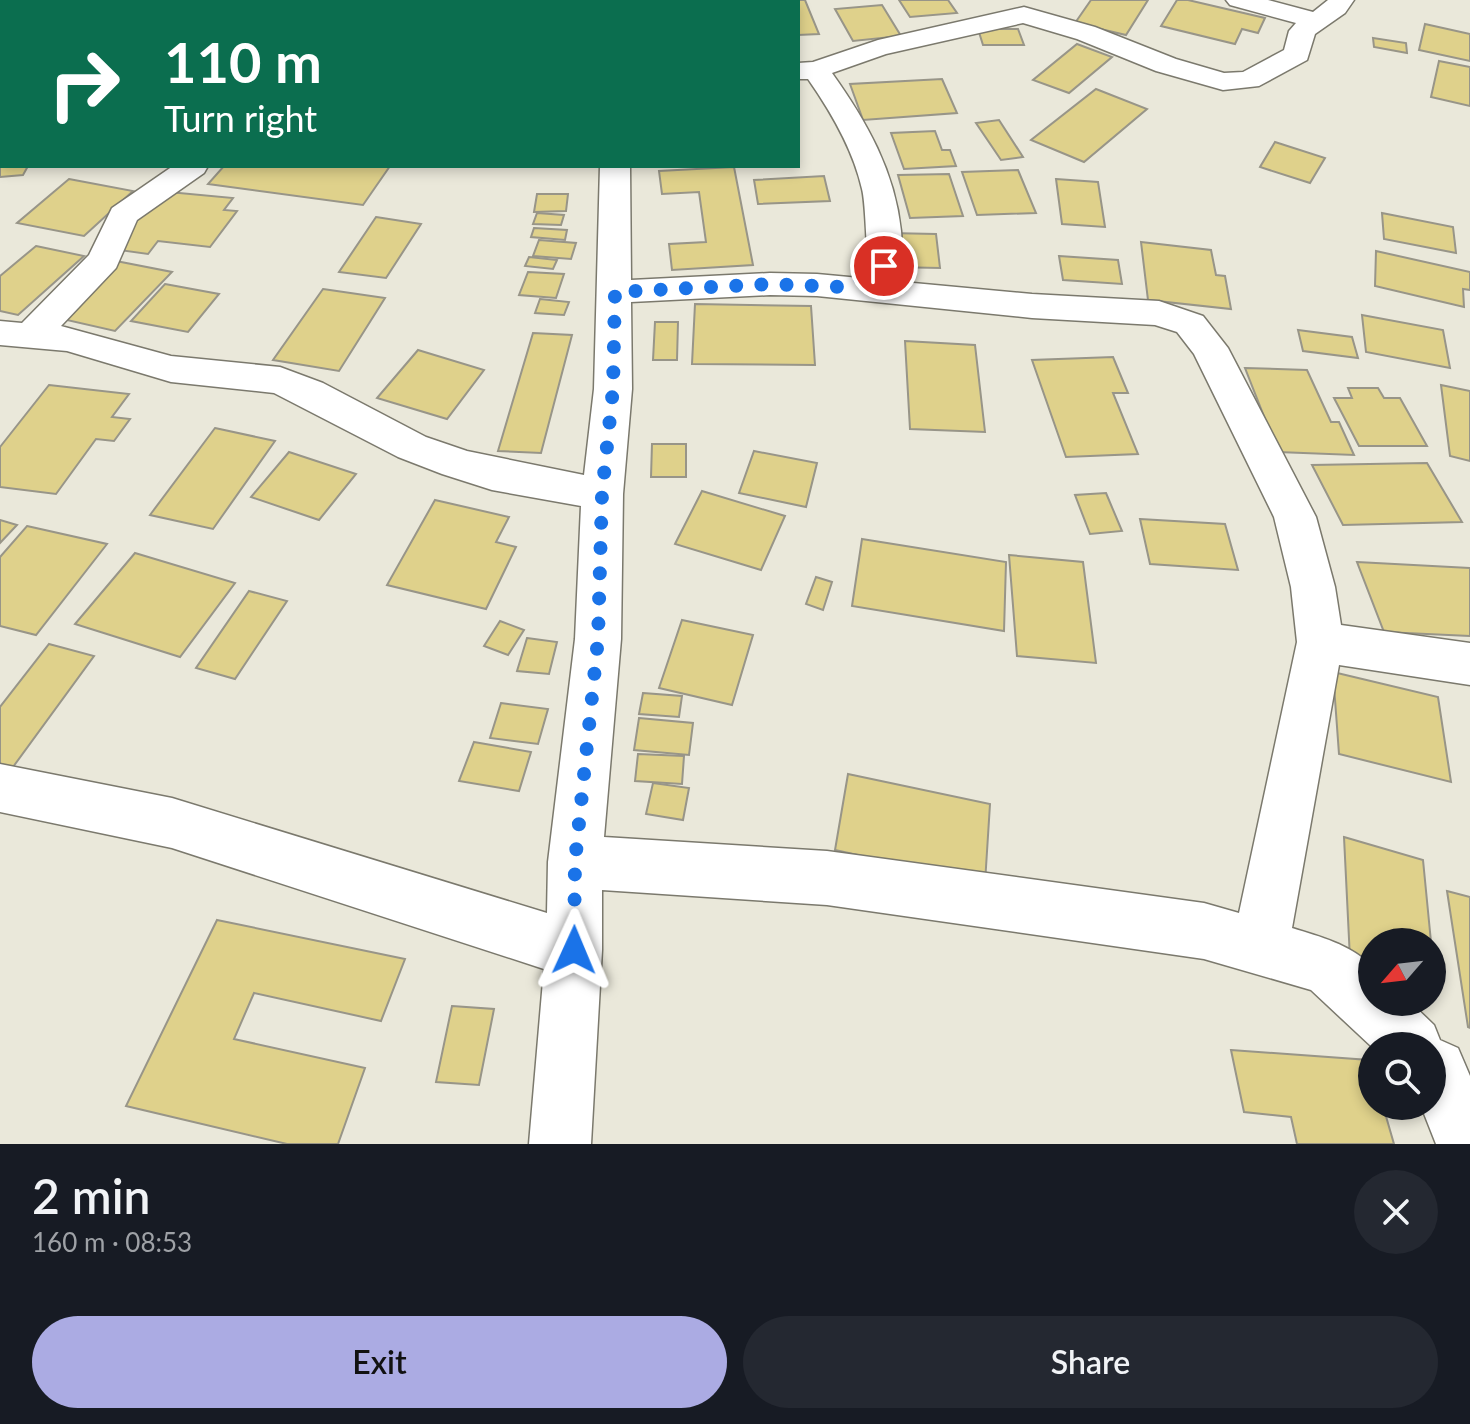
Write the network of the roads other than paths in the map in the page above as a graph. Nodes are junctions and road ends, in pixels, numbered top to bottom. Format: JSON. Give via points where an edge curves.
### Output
{"nodes":[{"id":1,"x":1239,"y":0,"type":"edge"},
{"id":2,"x":1341,"y":0,"type":"edge"},
{"id":3,"x":1316,"y":21,"type":"junction"},
{"id":4,"x":807,"y":70,"type":"edge"},
{"id":5,"x":190,"y":168,"type":"edge"},
{"id":6,"x":615,"y":168,"type":"edge"},
{"id":7,"x":884,"y":266,"type":"junction"},
{"id":8,"x":842,"y":287,"type":"junction"},
{"id":9,"x":615,"y":292,"type":"junction"},
{"id":10,"x":919,"y":295,"type":"junction"},
{"id":11,"x":16,"y":333,"type":"edge"},
{"id":12,"x":602,"y":494,"type":"junction"},
{"id":13,"x":1320,"y":642,"type":"junction"},
{"id":14,"x":1470,"y":664,"type":"edge"},
{"id":15,"x":0,"y":788,"type":"edge"},
{"id":16,"x":575,"y":862,"type":"junction"},
{"id":17,"x":1260,"y":947,"type":"junction"},
{"id":18,"x":574,"y":950,"type":"junction"},
{"id":19,"x":1401,"y":1032,"type":"edge"},
{"id":20,"x":1446,"y":1088,"type":"edge"},
{"id":21,"x":560,"y":1144,"type":"edge"},
{"id":22,"x":1467,"y":1144,"type":"edge"}],
"edges":[{"from":1,"to":3,"type":"street"},
{"from":2,"to":3,"type":"street"},
{"from":3,"to":4,"type":"street","via":[[1302,31],[1297,54],[1249,80],[1223,82],[1024,15]]},
{"from":4,"to":7,"type":"street","via":[[848,115],[864,150],[885,214]]},
{"from":5,"to":11,"type":"street","via":[[123,215],[104,260]]},
{"from":6,"to":9,"type":"street"},
{"from":7,"to":8,"type":"street"},
{"from":7,"to":10,"type":"street"},
{"from":8,"to":9,"type":"street","via":[[770,284]]},
{"from":8,"to":10,"type":"street"},
{"from":9,"to":12,"type":"street","via":[[613,389]]},
{"from":10,"to":13,"type":"street","via":[[1159,313],[1198,330],[1295,517]]},
{"from":11,"to":12,"type":"street","via":[[68,339],[171,369],[280,380],[441,458],[492,474]]},
{"from":12,"to":16,"type":"street","via":[[598,639]]},
{"from":13,"to":14,"type":"street"},
{"from":13,"to":17,"type":"street"},
{"from":15,"to":18,"type":"street","via":[[172,823]]},
{"from":16,"to":17,"type":"street","via":[[827,878],[1204,931]]},
{"from":16,"to":18,"type":"street"},
{"from":17,"to":19,"type":"street","via":[[1325,966]]},
{"from":18,"to":21,"type":"street"},
{"from":20,"to":22,"type":"street"}]}
